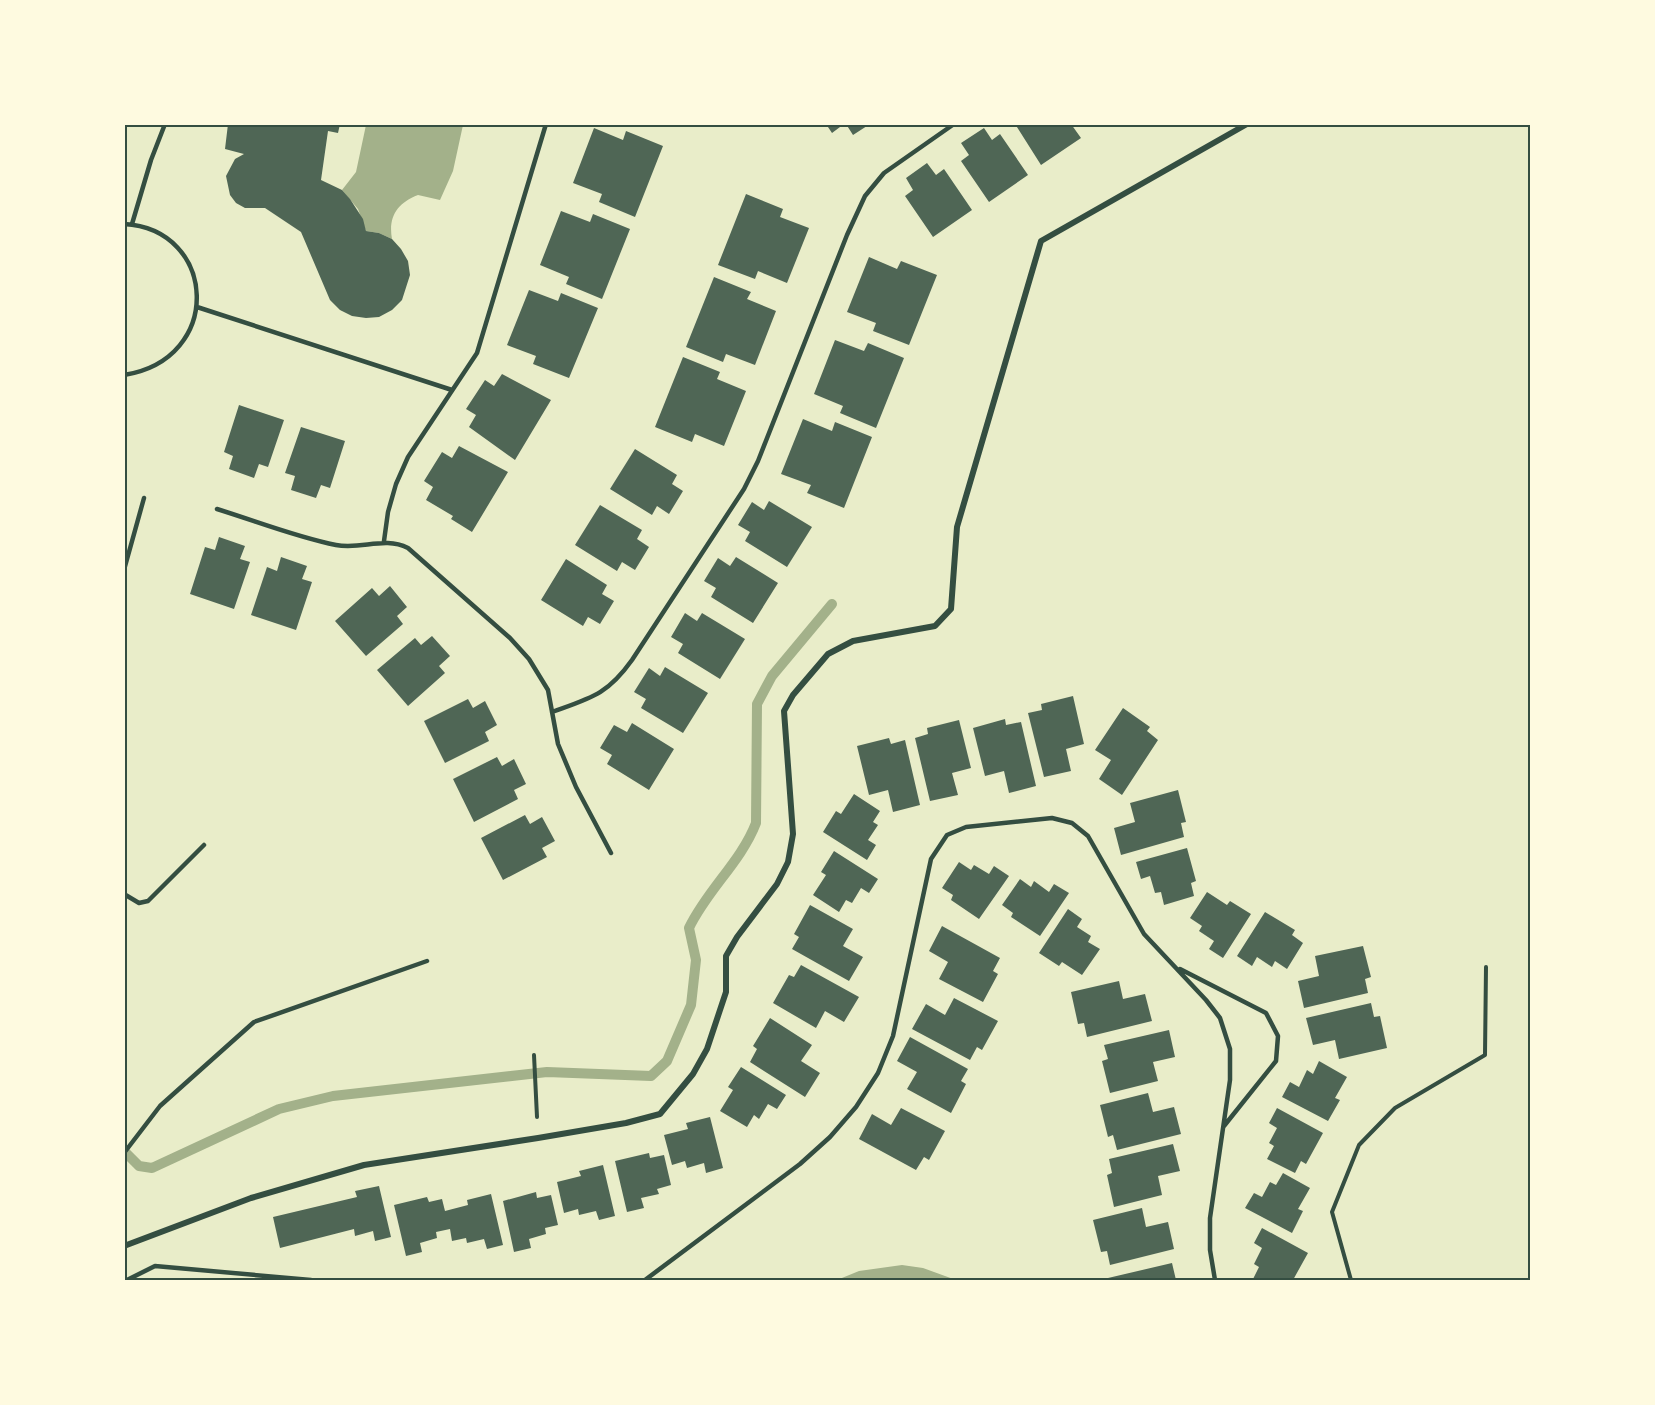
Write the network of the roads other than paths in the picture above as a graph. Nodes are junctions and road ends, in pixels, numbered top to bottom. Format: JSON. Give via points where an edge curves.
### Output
{"nodes":[{"id":1,"x":165,"y":124,"type":"edge"},
{"id":2,"x":546,"y":124,"type":"edge"},
{"id":3,"x":954,"y":124,"type":"edge"},
{"id":4,"x":1247,"y":124,"type":"edge"},
{"id":5,"x":124,"y":224,"type":"edge"},
{"id":6,"x":132,"y":224,"type":"junction"},
{"id":7,"x":197,"y":308,"type":"junction"},
{"id":8,"x":124,"y":375,"type":"edge"},
{"id":9,"x":452,"y":390,"type":"junction"},
{"id":10,"x":144,"y":498,"type":"dead end"},
{"id":11,"x":217,"y":509,"type":"dead end"},
{"id":12,"x":384,"y":541,"type":"junction"},
{"id":13,"x":124,"y":570,"type":"edge"},
{"id":14,"x":552,"y":712,"type":"junction"},
{"id":15,"x":204,"y":845,"type":"dead end"},
{"id":16,"x":611,"y":853,"type":"dead end"},
{"id":17,"x":124,"y":894,"type":"edge"},
{"id":18,"x":427,"y":961,"type":"dead end"},
{"id":19,"x":1177,"y":968,"type":"junction"},
{"id":20,"x":1224,"y":1126,"type":"junction"},
{"id":21,"x":124,"y":1153,"type":"edge"},
{"id":22,"x":124,"y":1246,"type":"edge"},
{"id":23,"x":127,"y":1281,"type":"edge"},
{"id":24,"x":311,"y":1281,"type":"edge"},
{"id":25,"x":645,"y":1281,"type":"edge"},
{"id":26,"x":1215,"y":1281,"type":"edge"}],
"edges":[{"from":1,"to":6,"type":"lane"},
{"from":2,"to":9,"type":"lane","via":[[477,353]]},
{"from":3,"to":14,"type":"lane","via":[[884,173],[865,196],[744,489],[632,660],[617,681],[598,695]]},
{"from":4,"to":22,"type":"street","via":[[1041,241],[957,527],[951,609],[935,626],[853,641],[828,654],[784,711],[794,834],[788,862],[726,956],[726,992],[707,1049],[693,1074],[660,1114],[626,1123],[364,1165],[251,1198]]},
{"from":5,"to":6,"type":"lane"},
{"from":6,"to":7,"type":"lane","via":[[164,235],[183,253],[194,274]]},
{"from":7,"to":8,"type":"lane","via":[[183,343],[167,360],[146,371]]},
{"from":7,"to":9,"type":"lane"},
{"from":9,"to":12,"type":"lane","via":[[408,457],[388,512]]},
{"from":10,"to":13,"type":"lane"},
{"from":11,"to":12,"type":"lane","via":[[336,545],[357,547]]},
{"from":12,"to":14,"type":"lane","via":[[408,548],[510,638],[530,659],[548,690]]},
{"from":14,"to":16,"type":"lane","via":[[558,744]]},
{"from":15,"to":17,"type":"lane","via":[[148,901],[139,903]]},
{"from":18,"to":21,"type":"lane","via":[[254,1022],[160,1106]]},
{"from":19,"to":20,"type":"lane","via":[[1220,1018],[1230,1048]]},
{"from":19,"to":20,"type":"lane","via":[[1266,1013],[1278,1036],[1276,1060]]},
{"from":19,"to":25,"type":"lane","via":[[1144,934],[1088,836],[1072,823],[1041,819],[966,827],[947,835],[931,859],[893,1036],[878,1073],[856,1107],[800,1164]]},
{"from":20,"to":26,"type":"lane","via":[[1210,1218]]},
{"from":23,"to":24,"type":"lane","via":[[155,1266]]}]}
